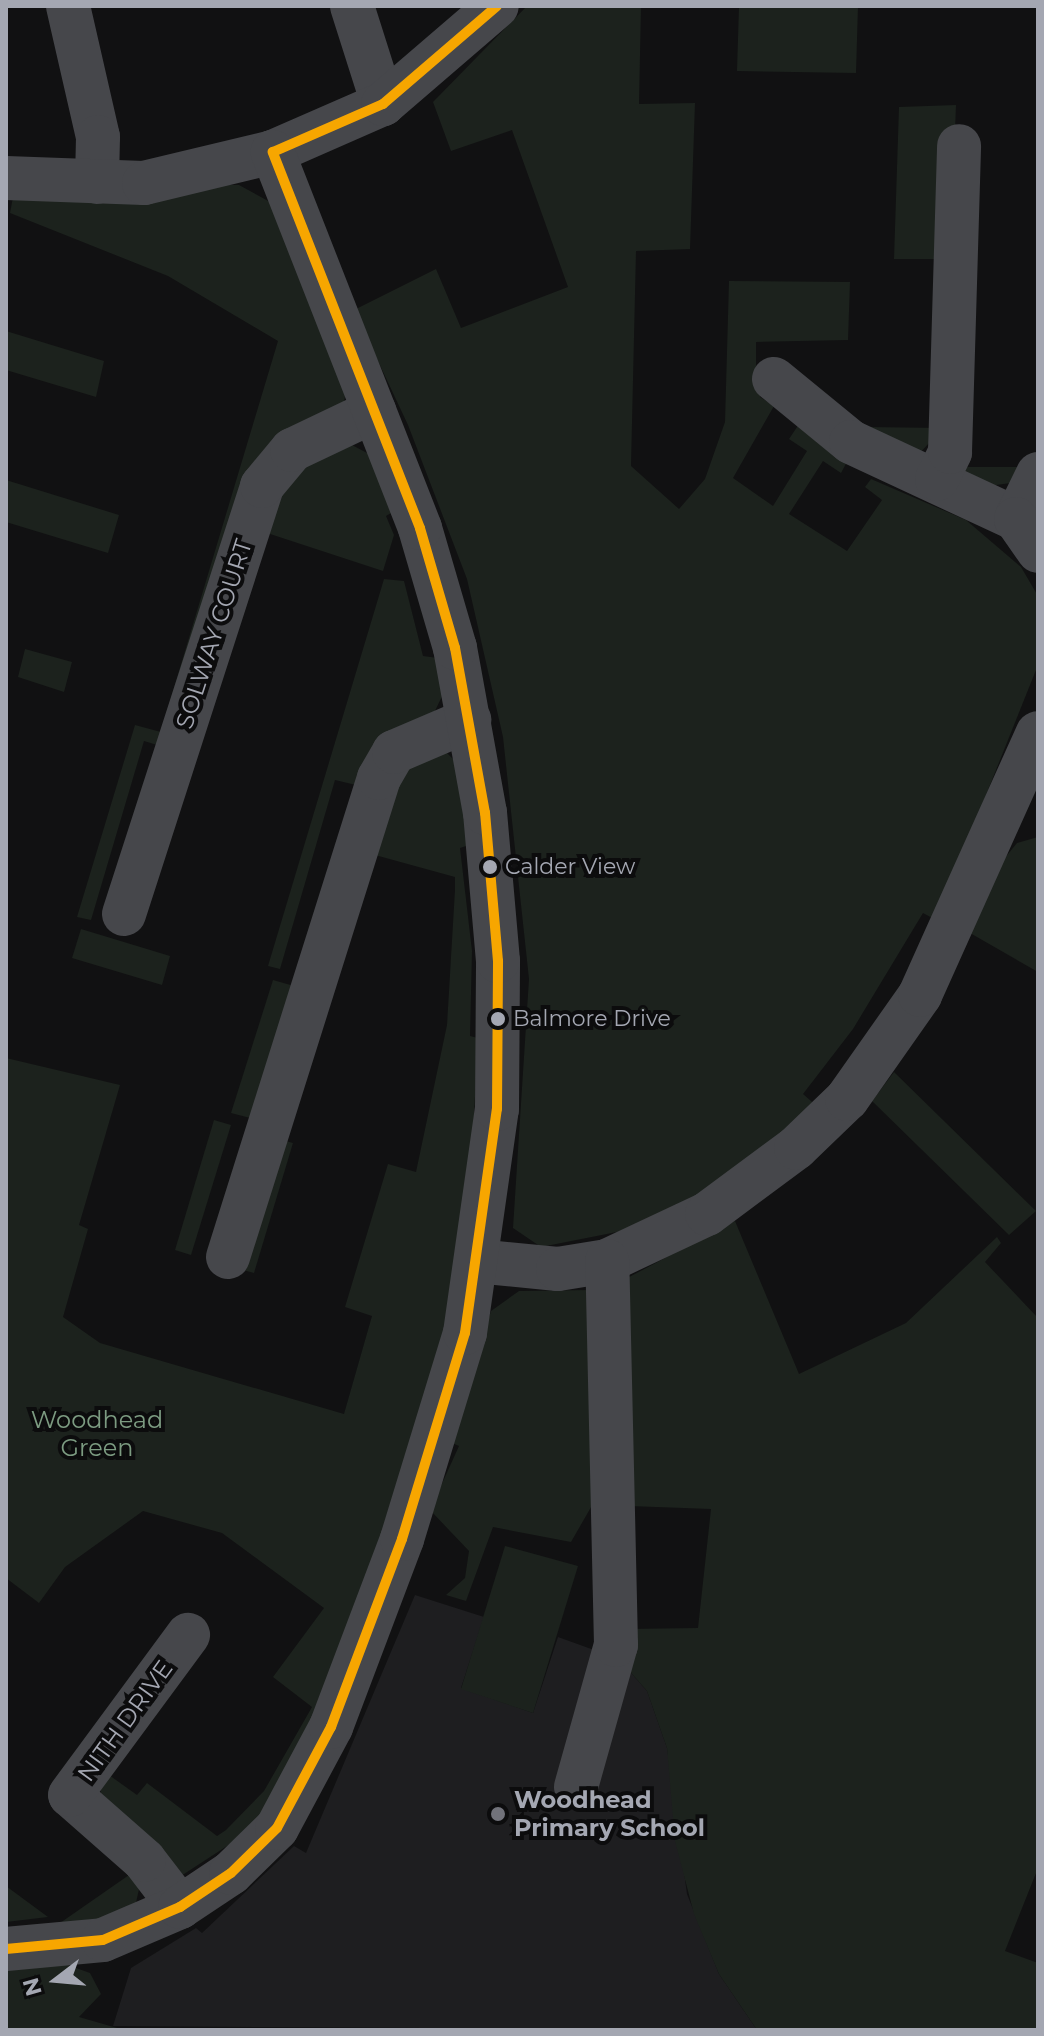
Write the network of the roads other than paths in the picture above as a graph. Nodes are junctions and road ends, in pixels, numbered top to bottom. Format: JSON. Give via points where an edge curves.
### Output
{"nodes":[{"id":1,"x":68,"y":6,"type":"edge"},
{"id":2,"x":352,"y":6,"type":"edge"},
{"id":3,"x":497,"y":6,"type":"edge"},
{"id":4,"x":383,"y":104,"type":"junction"},
{"id":5,"x":959,"y":146,"type":"dead end"},
{"id":6,"x":273,"y":152,"type":"junction"},
{"id":7,"x":6,"y":178,"type":"edge"},
{"id":8,"x":97,"y":182,"type":"junction"},
{"id":9,"x":774,"y":379,"type":"dead end"},
{"id":10,"x":374,"y":411,"type":"junction"},
{"id":11,"x":1038,"y":474,"type":"edge"},
{"id":12,"x":937,"y":479,"type":"junction"},
{"id":13,"x":1027,"y":535,"type":"edge"},
{"id":14,"x":469,"y":720,"type":"junction"},
{"id":15,"x":1038,"y":733,"type":"edge"},
{"id":16,"x":1024,"y":811,"type":"edge"},
{"id":17,"x":124,"y":914,"type":"dead end"},
{"id":18,"x":228,"y":1257,"type":"dead end"},
{"id":19,"x":476,"y":1261,"type":"junction"},
{"id":20,"x":607,"y":1261,"type":"junction"},
{"id":21,"x":188,"y":1635,"type":"dead end"},
{"id":22,"x":576,"y":1787,"type":"dead end"},
{"id":23,"x":180,"y":1907,"type":"junction"},
{"id":24,"x":6,"y":1949,"type":"edge"}],
"edges":[{"from":1,"to":8,"type":"street","via":[[98,137]]},
{"from":2,"to":4,"type":"street"},
{"from":3,"to":4,"type":"street"},
{"from":4,"to":6,"type":"street"},
{"from":5,"to":12,"type":"street","via":[[950,452]]},
{"from":6,"to":8,"type":"street","via":[[144,183]]},
{"from":6,"to":10,"type":"street"},
{"from":7,"to":8,"type":"street"},
{"from":9,"to":12,"type":"street","via":[[851,442]]},
{"from":10,"to":14,"type":"street","via":[[420,528]]},
{"from":10,"to":17,"type":"street","name":"SOLWAY COURT","via":[[292,450],[262,486]]},
{"from":11,"to":13,"type":"street"},
{"from":12,"to":13,"type":"street"},
{"from":14,"to":18,"type":"street","via":[[394,752],[379,778]]},
{"from":14,"to":19,"type":"street","via":[[498,961],[497,1109]]},
{"from":15,"to":16,"type":"street"},
{"from":16,"to":20,"type":"street","via":[[920,995],[847,1099],[782,1160],[707,1214]]},
{"from":19,"to":20,"type":"street","via":[[558,1269]]},
{"from":19,"to":23,"type":"street","via":[[465,1333],[402,1539],[331,1727],[277,1828],[231,1873]]},
{"from":20,"to":22,"type":"street","via":[[616,1645]]},
{"from":21,"to":23,"type":"street","name":"NITH DRIVE","via":[[70,1795],[144,1860]]},
{"from":23,"to":24,"type":"street","via":[[103,1940]]}]}
